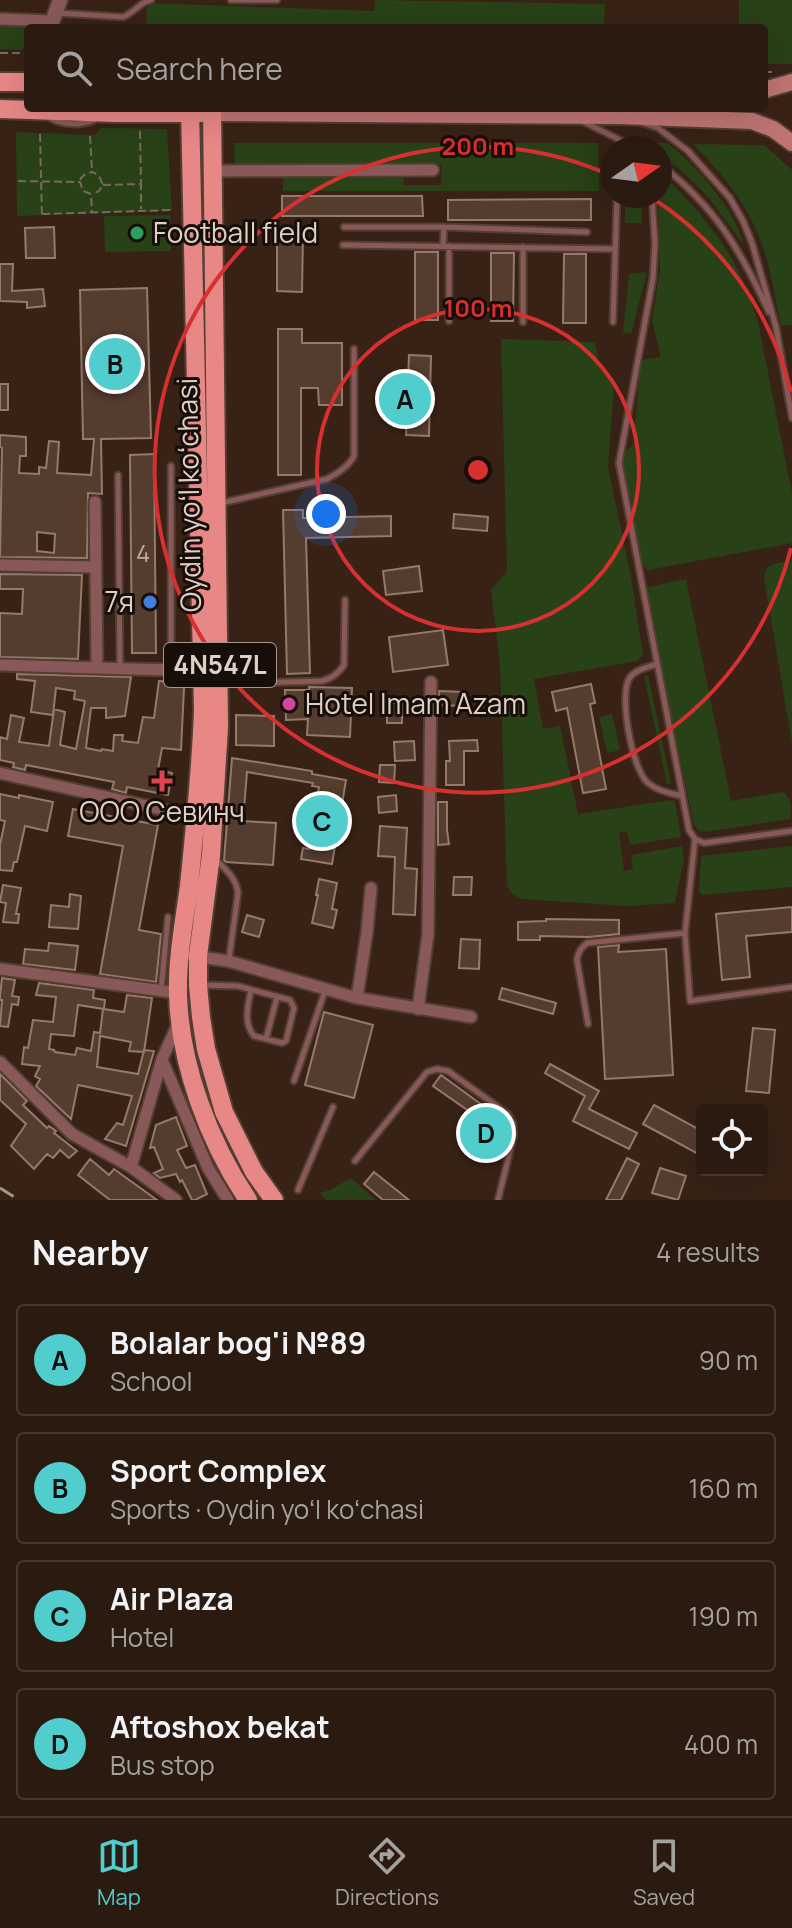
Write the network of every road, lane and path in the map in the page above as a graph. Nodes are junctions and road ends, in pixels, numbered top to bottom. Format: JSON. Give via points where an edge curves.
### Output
{"nodes":[{"id":1,"x":151,"y":0,"type":"edge"},
{"id":2,"x":231,"y":0,"type":"edge"},
{"id":3,"x":277,"y":0,"type":"edge"},
{"id":4,"x":54,"y":16,"type":"edge"},
{"id":5,"x":0,"y":19,"type":"edge"},
{"id":6,"x":0,"y":53,"type":"edge"},
{"id":7,"x":24,"y":54,"type":"edge"},
{"id":8,"x":0,"y":82,"type":"edge"},
{"id":9,"x":24,"y":82,"type":"edge"},
{"id":10,"x":792,"y":82,"type":"edge"},
{"id":11,"x":768,"y":89,"type":"edge"},
{"id":12,"x":0,"y":109,"type":"edge"},
{"id":13,"x":24,"y":110,"type":"edge"},
{"id":14,"x":80,"y":112,"type":"edge"},
{"id":15,"x":153,"y":112,"type":"edge"},
{"id":16,"x":190,"y":112,"type":"edge"},
{"id":17,"x":212,"y":112,"type":"edge"},
{"id":18,"x":332,"y":112,"type":"edge"},
{"id":19,"x":573,"y":116,"type":"junction"},
{"id":20,"x":619,"y":116,"type":"junction"},
{"id":21,"x":140,"y":131,"type":"dead end"},
{"id":22,"x":40,"y":134,"type":"dead end"},
{"id":23,"x":90,"y":136,"type":"dead end"},
{"id":24,"x":611,"y":136,"type":"edge"},
{"id":25,"x":792,"y":143,"type":"edge"},
{"id":26,"x":433,"y":170,"type":"dead end"},
{"id":27,"x":212,"y":171,"type":"junction"},
{"id":28,"x":92,"y":172,"type":"junction"},
{"id":29,"x":672,"y":174,"type":"edge"},
{"id":30,"x":18,"y":181,"type":"dead end"},
{"id":31,"x":41,"y":182,"type":"junction"},
{"id":32,"x":80,"y":182,"type":"junction"},
{"id":33,"x":141,"y":184,"type":"junction"},
{"id":34,"x":103,"y":185,"type":"junction"},
{"id":35,"x":91,"y":194,"type":"junction"},
{"id":36,"x":617,"y":208,"type":"edge"},
{"id":37,"x":653,"y":208,"type":"edge"},
{"id":38,"x":141,"y":210,"type":"junction"},
{"id":39,"x":170,"y":210,"type":"dead end"},
{"id":40,"x":92,"y":212,"type":"junction"},
{"id":41,"x":344,"y":227,"type":"dead end"},
{"id":42,"x":444,"y":227,"type":"junction"},
{"id":43,"x":587,"y":232,"type":"dead end"},
{"id":44,"x":343,"y":245,"type":"dead end"},
{"id":45,"x":446,"y":246,"type":"junction"},
{"id":46,"x":523,"y":247,"type":"junction"},
{"id":47,"x":615,"y":249,"type":"junction"},
{"id":48,"x":449,"y":321,"type":"dead end"},
{"id":49,"x":523,"y":322,"type":"dead end"},
{"id":50,"x":613,"y":322,"type":"dead end"},
{"id":51,"x":776,"y":327,"type":"junction"},
{"id":52,"x":354,"y":349,"type":"dead end"},
{"id":53,"x":792,"y":418,"type":"edge"},
{"id":54,"x":171,"y":466,"type":"dead end"},
{"id":55,"x":118,"y":475,"type":"dead end"},
{"id":56,"x":95,"y":502,"type":"dead end"},
{"id":57,"x":216,"y":504,"type":"junction"},
{"id":58,"x":0,"y":565,"type":"edge"},
{"id":59,"x":95,"y":567,"type":"junction"},
{"id":60,"x":345,"y":600,"type":"dead end"},
{"id":61,"x":657,"y":664,"type":"junction"},
{"id":62,"x":0,"y":665,"type":"edge"},
{"id":63,"x":97,"y":668,"type":"junction"},
{"id":64,"x":120,"y":669,"type":"junction"},
{"id":65,"x":171,"y":670,"type":"junction"},
{"id":66,"x":203,"y":674,"type":"junction"},
{"id":67,"x":431,"y":682,"type":"dead end"},
{"id":68,"x":220,"y":684,"type":"junction"},
{"id":69,"x":0,"y":773,"type":"edge"},
{"id":70,"x":682,"y":796,"type":"junction"},
{"id":71,"x":196,"y":817,"type":"junction"},
{"id":72,"x":792,"y":831,"type":"edge"},
{"id":73,"x":695,"y":839,"type":"junction"},
{"id":74,"x":211,"y":855,"type":"junction"},
{"id":75,"x":371,"y":888,"type":"dead end"},
{"id":76,"x":168,"y":917,"type":"dead end"},
{"id":77,"x":685,"y":933,"type":"junction"},
{"id":78,"x":182,"y":946,"type":"junction"},
{"id":79,"x":228,"y":961,"type":"junction"},
{"id":80,"x":0,"y":969,"type":"edge"},
{"id":81,"x":198,"y":985,"type":"junction"},
{"id":82,"x":792,"y":987,"type":"edge"},
{"id":83,"x":326,"y":989,"type":"junction"},
{"id":84,"x":251,"y":990,"type":"junction"},
{"id":85,"x":170,"y":992,"type":"junction"},
{"id":86,"x":277,"y":997,"type":"junction"},
{"id":87,"x":357,"y":998,"type":"junction"},
{"id":88,"x":418,"y":1009,"type":"junction"},
{"id":89,"x":471,"y":1017,"type":"dead end"},
{"id":90,"x":180,"y":1019,"type":"junction"},
{"id":91,"x":588,"y":1024,"type":"dead end"},
{"id":92,"x":266,"y":1039,"type":"junction"},
{"id":93,"x":162,"y":1059,"type":"junction"},
{"id":94,"x":0,"y":1062,"type":"edge"},
{"id":95,"x":294,"y":1081,"type":"dead end"},
{"id":96,"x":333,"y":1107,"type":"dead end"},
{"id":97,"x":355,"y":1161,"type":"dead end"},
{"id":98,"x":131,"y":1167,"type":"junction"},
{"id":99,"x":298,"y":1190,"type":"dead end"},
{"id":100,"x":176,"y":1200,"type":"edge"},
{"id":101,"x":228,"y":1200,"type":"edge"},
{"id":102,"x":248,"y":1200,"type":"edge"},
{"id":103,"x":274,"y":1200,"type":"edge"},
{"id":104,"x":498,"y":1200,"type":"edge"}],
"edges":[{"from":1,"to":4,"type":"lane","via":[[123,17]]},
{"from":2,"to":3,"type":"lane"},
{"from":4,"to":5,"type":"street"},
{"from":6,"to":7,"type":"path"},
{"from":8,"to":9,"type":"main road"},
{"from":10,"to":11,"type":"main road"},
{"from":12,"to":13,"type":"main road"},
{"from":14,"to":15,"type":"main road"},
{"from":16,"to":66,"type":"main road","name":"Oydin yoʻl koʻchasi","number":"4N547L"},
{"from":17,"to":27,"type":"main road","name":"Oydin yoʻl koʻchasi","number":"4N547L"},
{"from":18,"to":19,"type":"main road"},
{"from":19,"to":20,"type":"main road"},
{"from":19,"to":24,"type":"lane"},
{"from":20,"to":25,"type":"main road","via":[[752,121]]},
{"from":20,"to":51,"type":"lane","via":[[674,139],[730,198],[752,243]]},
{"from":21,"to":33,"type":"path"},
{"from":22,"to":31,"type":"path"},
{"from":23,"to":28,"type":"path"},
{"from":26,"to":27,"type":"street"},
{"from":27,"to":57,"type":"main road","name":"Oydin yoʻl koʻchasi","number":"4N547L"},
{"from":28,"to":32,"type":"path"},
{"from":28,"to":34,"type":"path"},
{"from":29,"to":51,"type":"lane","via":[[727,232]]},
{"from":30,"to":31,"type":"path"},
{"from":31,"to":32,"type":"path"},
{"from":31,"to":40,"type":"path","via":[[42,216]]},
{"from":32,"to":35,"type":"path"},
{"from":33,"to":34,"type":"path"},
{"from":33,"to":38,"type":"path"},
{"from":34,"to":35,"type":"path"},
{"from":35,"to":40,"type":"path"},
{"from":36,"to":47,"type":"lane"},
{"from":37,"to":61,"type":"lane","via":[[653,278],[619,463]]},
{"from":38,"to":39,"type":"path"},
{"from":38,"to":40,"type":"path"},
{"from":41,"to":42,"type":"lane"},
{"from":42,"to":43,"type":"lane"},
{"from":42,"to":45,"type":"lane"},
{"from":44,"to":45,"type":"lane"},
{"from":45,"to":46,"type":"lane"},
{"from":45,"to":48,"type":"lane"},
{"from":46,"to":47,"type":"lane"},
{"from":46,"to":49,"type":"lane"},
{"from":47,"to":50,"type":"lane"},
{"from":51,"to":53,"type":"lane"},
{"from":52,"to":57,"type":"lane","via":[[350,462],[327,479]]},
{"from":54,"to":65,"type":"lane"},
{"from":55,"to":64,"type":"lane"},
{"from":56,"to":59,"type":"street"},
{"from":57,"to":68,"type":"main road","name":"Oydin yoʻl koʻchasi","number":"4N547L"},
{"from":58,"to":59,"type":"street"},
{"from":59,"to":63,"type":"street"},
{"from":60,"to":68,"type":"lane","via":[[344,665],[339,673],[322,681]]},
{"from":61,"to":70,"type":"lane"},
{"from":61,"to":70,"type":"lane","via":[[628,680],[628,730],[637,770],[663,792]]},
{"from":62,"to":63,"type":"street"},
{"from":63,"to":64,"type":"street"},
{"from":64,"to":65,"type":"street"},
{"from":65,"to":66,"type":"street"},
{"from":66,"to":71,"type":"main road","name":"Oydin yoʻl koʻchasi","number":"4N547L"},
{"from":67,"to":88,"type":"street","via":[[428,934]]},
{"from":68,"to":74,"type":"main road","name":"Oydin yoʻl koʻchasi","number":"4N547L"},
{"from":69,"to":71,"type":"street"},
{"from":70,"to":73,"type":"lane"},
{"from":71,"to":78,"type":"main road","name":"Oydin yoʻl koʻchasi","number":"4N547L"},
{"from":72,"to":73,"type":"lane","via":[[708,842]]},
{"from":73,"to":77,"type":"lane"},
{"from":74,"to":78,"type":"main road","name":"Oydin yoʻl koʻchasi","number":"4N547L"},
{"from":74,"to":79,"type":"lane","via":[[237,884]]},
{"from":75,"to":87,"type":"street"},
{"from":76,"to":78,"type":"lane"},
{"from":77,"to":82,"type":"lane","via":[[690,1001]]},
{"from":77,"to":91,"type":"lane","via":[[582,947],[577,960]]},
{"from":78,"to":79,"type":"street"},
{"from":78,"to":81,"type":"main road","name":"Oydin yoʻl koʻchasi","number":"4N547L"},
{"from":78,"to":85,"type":"main road","name":"Oydin yoʻl koʻchasi","number":"4N547L"},
{"from":79,"to":83,"type":"street"},
{"from":80,"to":85,"type":"street"},
{"from":81,"to":84,"type":"lane"},
{"from":81,"to":103,"type":"main road","name":"Oydin yoʻl koʻchasi","number":"4N547L","via":[[206,1049],[224,1112]]},
{"from":83,"to":87,"type":"street"},
{"from":83,"to":95,"type":"lane"},
{"from":84,"to":86,"type":"lane"},
{"from":84,"to":92,"type":"lane","via":[[248,1026],[254,1036]]},
{"from":85,"to":90,"type":"main road","name":"Oydin yoʻl koʻchasi","number":"4N547L"},
{"from":86,"to":92,"type":"lane"},
{"from":86,"to":92,"type":"lane","via":[[292,1002],[294,1015],[286,1041]]},
{"from":87,"to":88,"type":"street"},
{"from":88,"to":89,"type":"street"},
{"from":90,"to":93,"type":"street"},
{"from":90,"to":102,"type":"main road","name":"Oydin yoʻl koʻchasi","number":"4N547L","via":[[205,1116]]},
{"from":93,"to":98,"type":"street"},
{"from":93,"to":101,"type":"street","via":[[208,1168]]},
{"from":94,"to":98,"type":"street","via":[[72,1134]]},
{"from":96,"to":99,"type":"lane"},
{"from":97,"to":104,"type":"lane","via":[[427,1072],[448,1071],[513,1123]]},
{"from":98,"to":100,"type":"street"}]}
